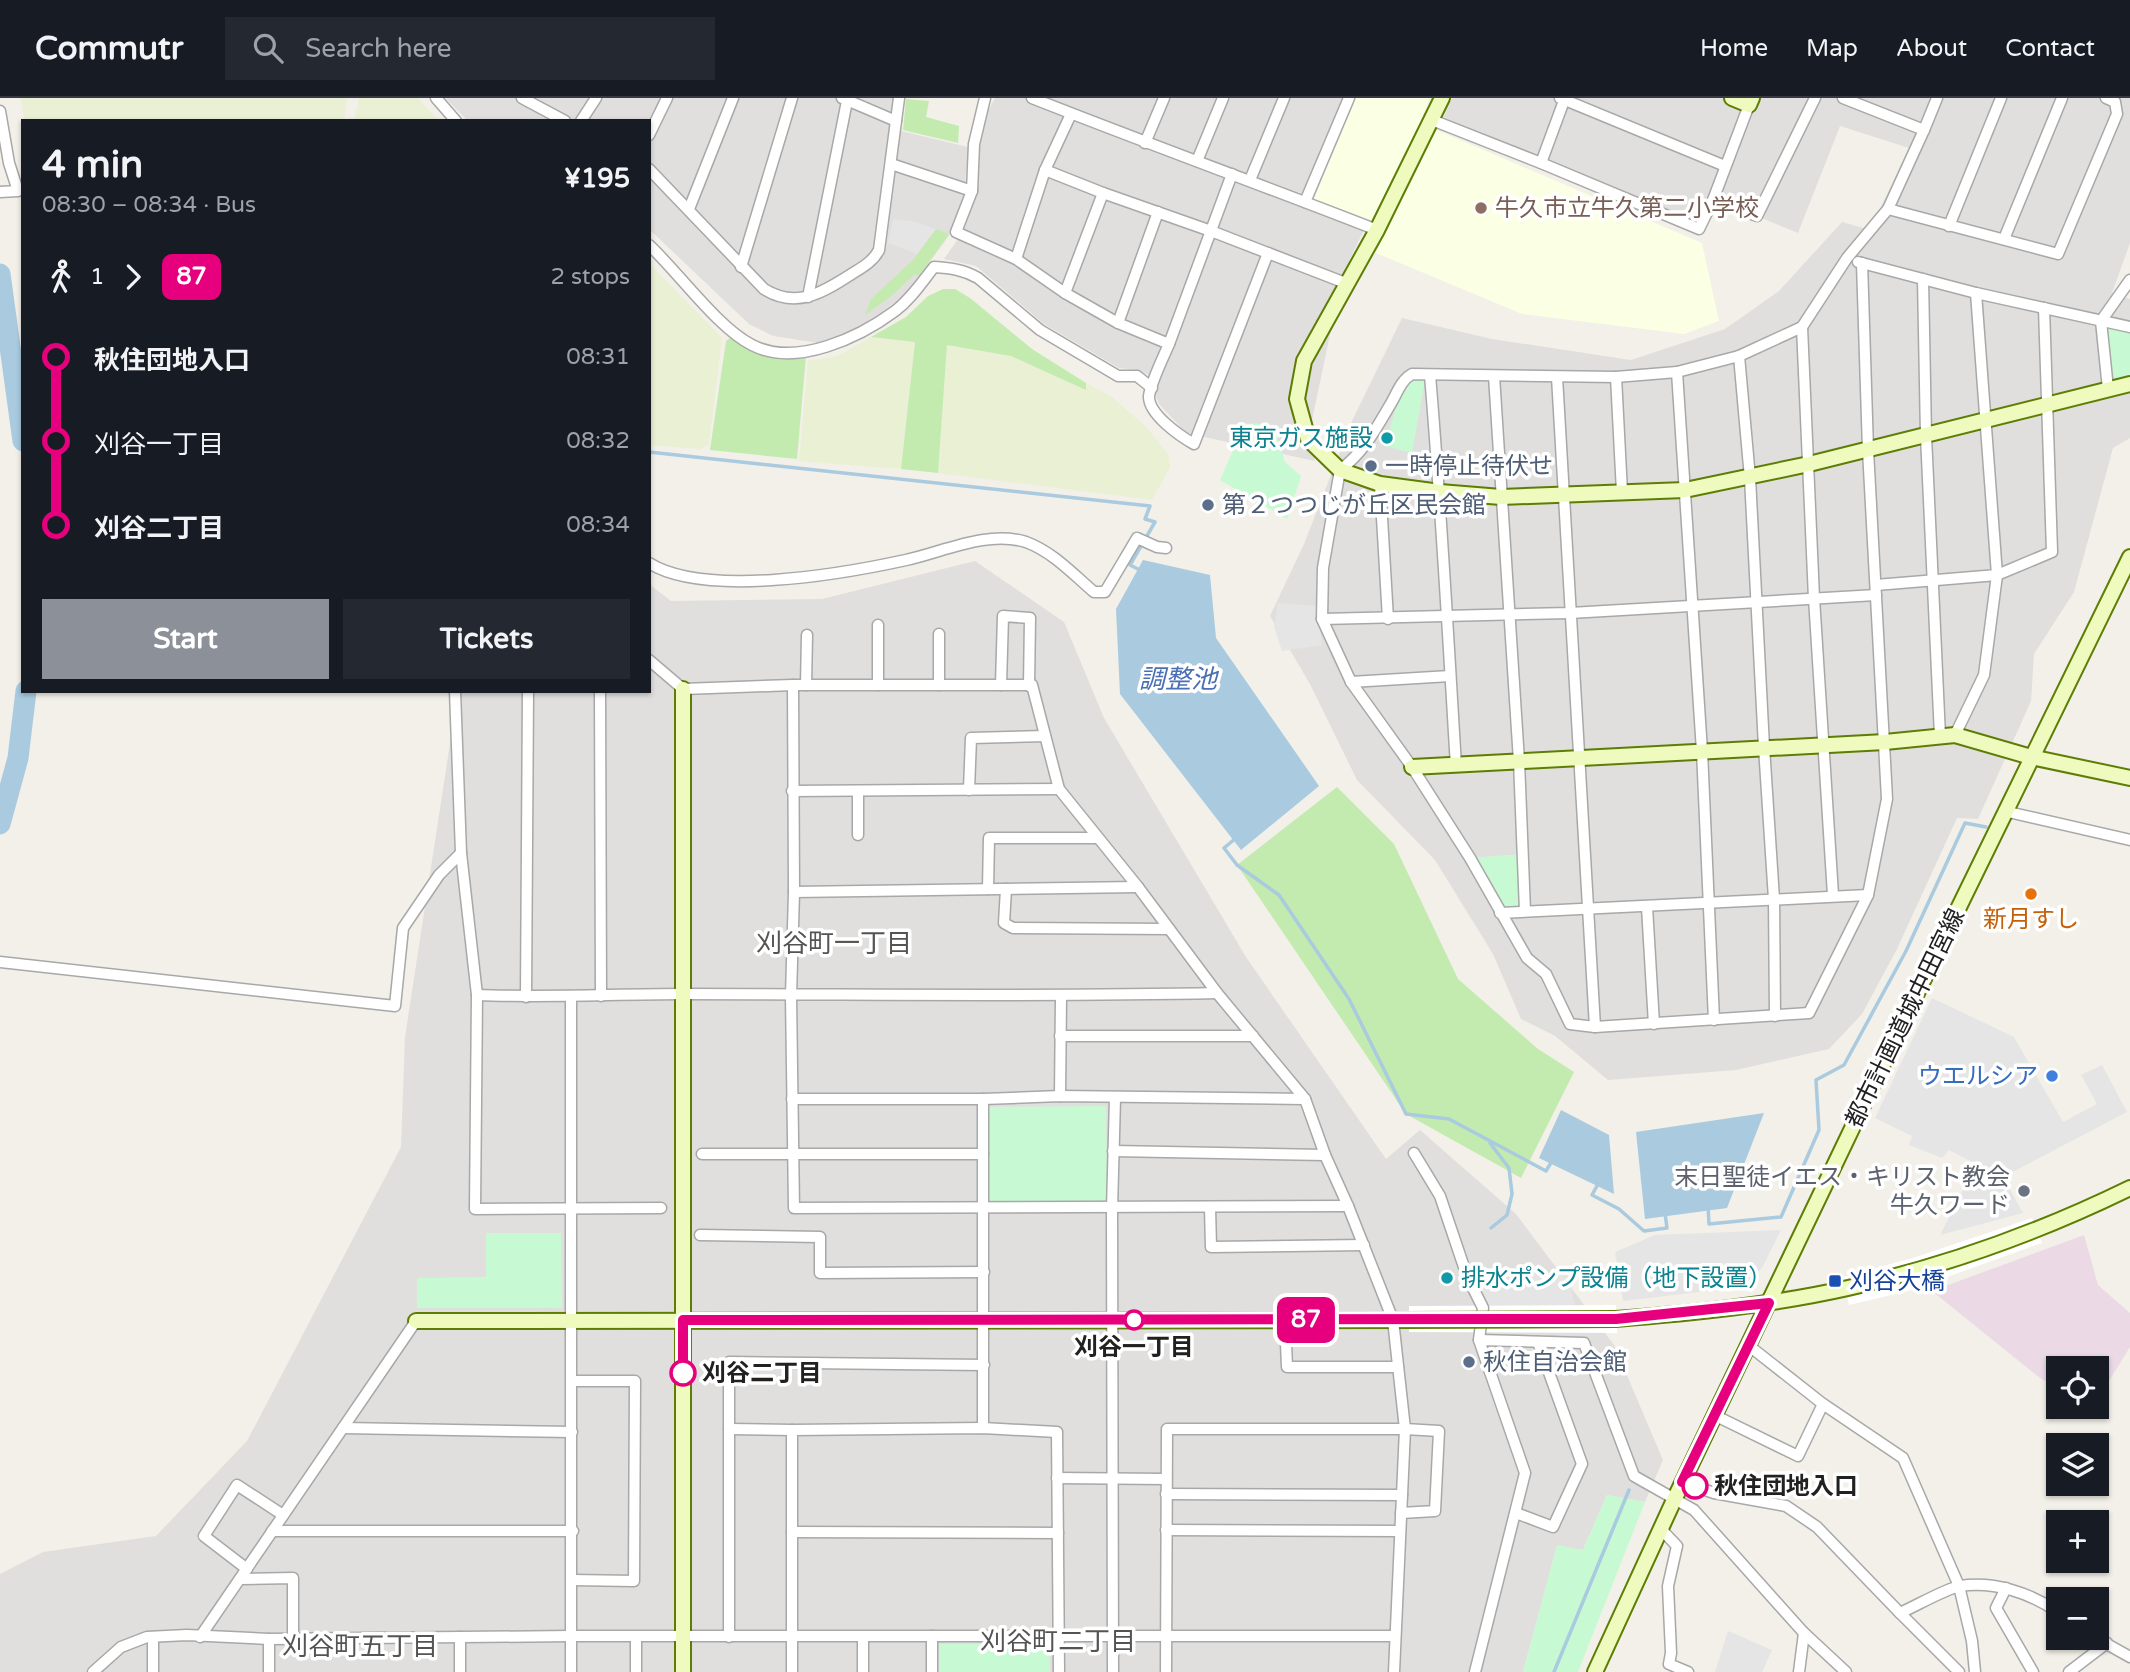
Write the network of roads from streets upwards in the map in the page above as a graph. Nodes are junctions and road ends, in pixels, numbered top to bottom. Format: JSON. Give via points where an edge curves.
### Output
{"nodes":[{"id":1,"x":436,"y":98,"type":"edge"},
{"id":2,"x":522,"y":98,"type":"edge"},
{"id":3,"x":596,"y":98,"type":"edge"},
{"id":4,"x":667,"y":98,"type":"edge"},
{"id":5,"x":733,"y":98,"type":"edge"},
{"id":6,"x":792,"y":98,"type":"edge"},
{"id":7,"x":899,"y":98,"type":"edge"},
{"id":8,"x":985,"y":98,"type":"edge"},
{"id":9,"x":1032,"y":98,"type":"edge"},
{"id":10,"x":1164,"y":98,"type":"edge"},
{"id":11,"x":1223,"y":98,"type":"edge"},
{"id":12,"x":1284,"y":98,"type":"edge"},
{"id":13,"x":1349,"y":98,"type":"edge"},
{"id":14,"x":1442,"y":98,"type":"edge"},
{"id":15,"x":1732,"y":98,"type":"edge"},
{"id":16,"x":1815,"y":98,"type":"edge"},
{"id":17,"x":1843,"y":98,"type":"edge"},
{"id":18,"x":1876,"y":98,"type":"edge"},
{"id":19,"x":1937,"y":98,"type":"edge"},
{"id":20,"x":2001,"y":98,"type":"edge"},
{"id":21,"x":2063,"y":98,"type":"edge"},
{"id":22,"x":2106,"y":98,"type":"edge"},
{"id":23,"x":844,"y":99,"type":"edge"},
{"id":24,"x":1563,"y":99,"type":"edge"},
{"id":25,"x":1751,"y":102,"type":"edge"},
{"id":26,"x":1872,"y":109,"type":"junction"},
{"id":27,"x":0,"y":111,"type":"edge"},
{"id":28,"x":1071,"y":114,"type":"junction"},
{"id":29,"x":454,"y":119,"type":"edge"},
{"id":30,"x":561,"y":119,"type":"edge"},
{"id":31,"x":582,"y":119,"type":"edge"},
{"id":32,"x":1432,"y":120,"type":"junction"},
{"id":33,"x":896,"y":121,"type":"junction"},
{"id":34,"x":1924,"y":130,"type":"junction"},
{"id":35,"x":651,"y":131,"type":"edge"},
{"id":36,"x":1145,"y":143,"type":"junction"},
{"id":37,"x":1196,"y":161,"type":"junction"},
{"id":38,"x":891,"y":163,"type":"junction"},
{"id":39,"x":1541,"y":163,"type":"junction"},
{"id":40,"x":1725,"y":166,"type":"junction"},
{"id":41,"x":1045,"y":170,"type":"junction"},
{"id":42,"x":651,"y":171,"type":"edge"},
{"id":43,"x":1232,"y":174,"type":"junction"},
{"id":44,"x":1250,"y":180,"type":"junction"},
{"id":45,"x":9,"y":191,"type":"edge"},
{"id":46,"x":972,"y":191,"type":"junction"},
{"id":47,"x":1103,"y":193,"type":"junction"},
{"id":48,"x":1713,"y":200,"type":"junction"},
{"id":49,"x":1305,"y":202,"type":"junction"},
{"id":50,"x":689,"y":209,"type":"junction"},
{"id":51,"x":1888,"y":209,"type":"junction"},
{"id":52,"x":1158,"y":212,"type":"junction"},
{"id":53,"x":1949,"y":226,"type":"junction"},
{"id":54,"x":1211,"y":230,"type":"junction"},
{"id":55,"x":1377,"y":230,"type":"junction"},
{"id":56,"x":2004,"y":239,"type":"junction"},
{"id":57,"x":651,"y":247,"type":"edge"},
{"id":58,"x":1268,"y":253,"type":"junction"},
{"id":59,"x":1847,"y":258,"type":"junction"},
{"id":60,"x":1016,"y":259,"type":"junction"},
{"id":61,"x":1862,"y":263,"type":"junction"},
{"id":62,"x":741,"y":267,"type":"junction"},
{"id":63,"x":1923,"y":279,"type":"junction"},
{"id":64,"x":2130,"y":280,"type":"edge"},
{"id":65,"x":1348,"y":284,"type":"junction"},
{"id":66,"x":1065,"y":293,"type":"junction"},
{"id":67,"x":1976,"y":293,"type":"junction"},
{"id":68,"x":808,"y":297,"type":"junction"},
{"id":69,"x":2043,"y":308,"type":"junction"},
{"id":70,"x":2101,"y":321,"type":"junction"},
{"id":71,"x":1118,"y":323,"type":"junction"},
{"id":72,"x":1802,"y":327,"type":"junction"},
{"id":73,"x":2130,"y":327,"type":"edge"},
{"id":74,"x":1169,"y":344,"type":"junction"},
{"id":75,"x":1739,"y":356,"type":"junction"},
{"id":76,"x":1677,"y":372,"type":"junction"},
{"id":77,"x":1430,"y":375,"type":"junction"},
{"id":78,"x":1494,"y":376,"type":"junction"},
{"id":79,"x":1558,"y":377,"type":"junction"},
{"id":80,"x":1616,"y":377,"type":"junction"},
{"id":81,"x":2130,"y":384,"type":"edge"},
{"id":82,"x":1152,"y":388,"type":"junction"},
{"id":83,"x":2108,"y":389,"type":"junction"},
{"id":84,"x":2047,"y":405,"type":"junction"},
{"id":85,"x":1987,"y":419,"type":"junction"},
{"id":86,"x":1926,"y":436,"type":"junction"},
{"id":87,"x":1868,"y":450,"type":"junction"},
{"id":88,"x":1809,"y":464,"type":"junction"},
{"id":89,"x":1340,"y":470,"type":"junction"},
{"id":90,"x":1750,"y":478,"type":"junction"},
{"id":91,"x":1380,"y":484,"type":"junction"},
{"id":92,"x":1685,"y":490,"type":"junction"},
{"id":93,"x":1440,"y":492,"type":"junction"},
{"id":94,"x":1622,"y":492,"type":"junction"},
{"id":95,"x":1563,"y":495,"type":"junction"},
{"id":96,"x":1501,"y":496,"type":"junction"},
{"id":97,"x":1166,"y":548,"type":"dead end"},
{"id":98,"x":2130,"y":557,"type":"edge"},
{"id":99,"x":651,"y":565,"type":"edge"},
{"id":100,"x":1997,"y":575,"type":"junction"},
{"id":101,"x":1934,"y":580,"type":"junction"},
{"id":102,"x":1876,"y":590,"type":"junction"},
{"id":103,"x":1814,"y":598,"type":"junction"},
{"id":104,"x":1757,"y":601,"type":"junction"},
{"id":105,"x":1692,"y":605,"type":"junction"},
{"id":106,"x":1570,"y":613,"type":"junction"},
{"id":107,"x":1508,"y":614,"type":"junction"},
{"id":108,"x":1445,"y":617,"type":"junction"},
{"id":109,"x":1322,"y":619,"type":"junction"},
{"id":110,"x":1388,"y":619,"type":"junction"},
{"id":111,"x":878,"y":625,"type":"dead end"},
{"id":112,"x":939,"y":634,"type":"dead end"},
{"id":113,"x":807,"y":635,"type":"dead end"},
{"id":114,"x":651,"y":662,"type":"edge"},
{"id":115,"x":1450,"y":676,"type":"junction"},
{"id":116,"x":1351,"y":682,"type":"junction"},
{"id":117,"x":793,"y":685,"type":"junction"},
{"id":118,"x":806,"y":685,"type":"junction"},
{"id":119,"x":878,"y":685,"type":"junction"},
{"id":120,"x":939,"y":685,"type":"junction"},
{"id":121,"x":1001,"y":685,"type":"junction"},
{"id":122,"x":1028,"y":685,"type":"junction"},
{"id":123,"x":682,"y":689,"type":"junction"},
{"id":124,"x":455,"y":693,"type":"edge"},
{"id":125,"x":528,"y":693,"type":"edge"},
{"id":126,"x":600,"y":693,"type":"edge"},
{"id":127,"x":1045,"y":736,"type":"junction"},
{"id":128,"x":1947,"y":736,"type":"junction"},
{"id":129,"x":1885,"y":742,"type":"junction"},
{"id":130,"x":1822,"y":746,"type":"junction"},
{"id":131,"x":1763,"y":747,"type":"junction"},
{"id":132,"x":1702,"y":751,"type":"junction"},
{"id":133,"x":2031,"y":757,"type":"junction"},
{"id":134,"x":1578,"y":758,"type":"junction"},
{"id":135,"x":1519,"y":761,"type":"junction"},
{"id":136,"x":1456,"y":766,"type":"junction"},
{"id":137,"x":1412,"y":767,"type":"junction"},
{"id":138,"x":2130,"y":778,"type":"edge"},
{"id":139,"x":1059,"y":789,"type":"junction"},
{"id":140,"x":969,"y":790,"type":"junction"},
{"id":141,"x":792,"y":791,"type":"junction"},
{"id":142,"x":858,"y":791,"type":"junction"},
{"id":143,"x":2004,"y":811,"type":"junction"},
{"id":144,"x":858,"y":835,"type":"dead end"},
{"id":145,"x":1098,"y":838,"type":"junction"},
{"id":146,"x":2130,"y":840,"type":"edge"},
{"id":147,"x":461,"y":853,"type":"junction"},
{"id":148,"x":1138,"y":887,"type":"junction"},
{"id":149,"x":1006,"y":889,"type":"junction"},
{"id":150,"x":988,"y":890,"type":"junction"},
{"id":151,"x":794,"y":892,"type":"junction"},
{"id":152,"x":1833,"y":895,"type":"junction"},
{"id":153,"x":1868,"y":895,"type":"junction"},
{"id":154,"x":1774,"y":899,"type":"junction"},
{"id":155,"x":1709,"y":903,"type":"junction"},
{"id":156,"x":1647,"y":907,"type":"junction"},
{"id":157,"x":1587,"y":908,"type":"junction"},
{"id":158,"x":1525,"y":911,"type":"junction"},
{"id":159,"x":1500,"y":913,"type":"junction"},
{"id":160,"x":1169,"y":929,"type":"junction"},
{"id":161,"x":0,"y":962,"type":"edge"},
{"id":162,"x":1217,"y":993,"type":"junction"},
{"id":163,"x":682,"y":994,"type":"junction"},
{"id":164,"x":477,"y":995,"type":"junction"},
{"id":165,"x":571,"y":996,"type":"junction"},
{"id":166,"x":601,"y":996,"type":"junction"},
{"id":167,"x":791,"y":996,"type":"junction"},
{"id":168,"x":526,"y":997,"type":"junction"},
{"id":169,"x":1060,"y":997,"type":"junction"},
{"id":170,"x":1775,"y":1016,"type":"junction"},
{"id":171,"x":1714,"y":1020,"type":"junction"},
{"id":172,"x":1654,"y":1024,"type":"junction"},
{"id":173,"x":1595,"y":1027,"type":"junction"},
{"id":174,"x":1060,"y":1036,"type":"junction"},
{"id":175,"x":1252,"y":1036,"type":"junction"},
{"id":176,"x":1060,"y":1096,"type":"junction"},
{"id":177,"x":1115,"y":1098,"type":"junction"},
{"id":178,"x":792,"y":1099,"type":"junction"},
{"id":179,"x":983,"y":1099,"type":"junction"},
{"id":180,"x":1305,"y":1099,"type":"junction"},
{"id":181,"x":1113,"y":1150,"type":"junction"},
{"id":182,"x":1414,"y":1153,"type":"dead end"},
{"id":183,"x":702,"y":1154,"type":"dead end"},
{"id":184,"x":793,"y":1154,"type":"junction"},
{"id":185,"x":983,"y":1154,"type":"junction"},
{"id":186,"x":1325,"y":1155,"type":"junction"},
{"id":187,"x":2130,"y":1188,"type":"edge"},
{"id":188,"x":1348,"y":1206,"type":"junction"},
{"id":189,"x":661,"y":1208,"type":"dead end"},
{"id":190,"x":1210,"y":1208,"type":"junction"},
{"id":191,"x":572,"y":1209,"type":"junction"},
{"id":192,"x":983,"y":1209,"type":"junction"},
{"id":193,"x":1112,"y":1209,"type":"junction"},
{"id":194,"x":700,"y":1235,"type":"dead end"},
{"id":195,"x":1364,"y":1245,"type":"junction"},
{"id":196,"x":984,"y":1272,"type":"junction"},
{"id":197,"x":1769,"y":1303,"type":"junction"},
{"id":198,"x":683,"y":1320,"type":"junction"},
{"id":199,"x":984,"y":1320,"type":"junction"},
{"id":200,"x":1113,"y":1320,"type":"junction"},
{"id":201,"x":1286,"y":1320,"type":"junction"},
{"id":202,"x":1400,"y":1320,"type":"junction"},
{"id":203,"x":416,"y":1321,"type":"joint"},
{"id":204,"x":572,"y":1321,"type":"junction"},
{"id":205,"x":1479,"y":1340,"type":"junction"},
{"id":206,"x":1538,"y":1342,"type":"junction"},
{"id":207,"x":1748,"y":1345,"type":"junction"},
{"id":208,"x":984,"y":1365,"type":"junction"},
{"id":209,"x":1398,"y":1367,"type":"junction"},
{"id":210,"x":572,"y":1381,"type":"junction"},
{"id":211,"x":1823,"y":1404,"type":"junction"},
{"id":212,"x":1714,"y":1415,"type":"junction"},
{"id":213,"x":983,"y":1428,"type":"junction"},
{"id":214,"x":343,"y":1429,"type":"junction"},
{"id":215,"x":729,"y":1429,"type":"junction"},
{"id":216,"x":1405,"y":1429,"type":"junction"},
{"id":217,"x":792,"y":1430,"type":"junction"},
{"id":218,"x":572,"y":1432,"type":"junction"},
{"id":219,"x":1057,"y":1478,"type":"junction"},
{"id":220,"x":1166,"y":1479,"type":"junction"},
{"id":221,"x":1113,"y":1480,"type":"junction"},
{"id":222,"x":1682,"y":1482,"type":"junction"},
{"id":223,"x":1166,"y":1494,"type":"junction"},
{"id":224,"x":1402,"y":1495,"type":"junction"},
{"id":225,"x":1674,"y":1500,"type":"junction"},
{"id":226,"x":1401,"y":1513,"type":"junction"},
{"id":227,"x":1516,"y":1514,"type":"junction"},
{"id":228,"x":283,"y":1515,"type":"junction"},
{"id":229,"x":1660,"y":1528,"type":"junction"},
{"id":230,"x":1166,"y":1530,"type":"junction"},
{"id":231,"x":272,"y":1531,"type":"junction"},
{"id":232,"x":573,"y":1531,"type":"junction"},
{"id":233,"x":1400,"y":1531,"type":"junction"},
{"id":234,"x":792,"y":1532,"type":"junction"},
{"id":235,"x":1058,"y":1533,"type":"junction"},
{"id":236,"x":247,"y":1569,"type":"junction"},
{"id":237,"x":240,"y":1579,"type":"junction"},
{"id":238,"x":572,"y":1580,"type":"junction"},
{"id":239,"x":1959,"y":1586,"type":"junction"},
{"id":240,"x":2006,"y":1588,"type":"junction"},
{"id":241,"x":2046,"y":1604,"type":"edge"},
{"id":242,"x":1900,"y":1613,"type":"junction"},
{"id":243,"x":1804,"y":1633,"type":"junction"},
{"id":244,"x":1059,"y":1635,"type":"junction"},
{"id":245,"x":1113,"y":1635,"type":"junction"},
{"id":246,"x":1165,"y":1635,"type":"junction"},
{"id":247,"x":571,"y":1636,"type":"junction"},
{"id":248,"x":932,"y":1636,"type":"junction"},
{"id":249,"x":1395,"y":1636,"type":"junction"},
{"id":250,"x":153,"y":1637,"type":"junction"},
{"id":251,"x":201,"y":1637,"type":"junction"},
{"id":252,"x":460,"y":1637,"type":"junction"},
{"id":253,"x":636,"y":1637,"type":"junction"},
{"id":254,"x":683,"y":1637,"type":"junction"},
{"id":255,"x":729,"y":1637,"type":"junction"},
{"id":256,"x":792,"y":1637,"type":"junction"},
{"id":257,"x":863,"y":1637,"type":"junction"},
{"id":258,"x":293,"y":1638,"type":"junction"},
{"id":259,"x":268,"y":1639,"type":"junction"},
{"id":260,"x":2109,"y":1645,"type":"edge"},
{"id":261,"x":2097,"y":1650,"type":"edge"},
{"id":262,"x":2130,"y":1657,"type":"edge"},
{"id":263,"x":93,"y":1672,"type":"edge"},
{"id":264,"x":153,"y":1672,"type":"edge"},
{"id":265,"x":269,"y":1672,"type":"edge"},
{"id":266,"x":460,"y":1672,"type":"edge"},
{"id":267,"x":571,"y":1672,"type":"edge"},
{"id":268,"x":636,"y":1672,"type":"edge"},
{"id":269,"x":683,"y":1672,"type":"edge"},
{"id":270,"x":792,"y":1672,"type":"edge"},
{"id":271,"x":863,"y":1672,"type":"edge"},
{"id":272,"x":932,"y":1672,"type":"edge"},
{"id":273,"x":1059,"y":1672,"type":"edge"},
{"id":274,"x":1113,"y":1672,"type":"edge"},
{"id":275,"x":1166,"y":1672,"type":"edge"},
{"id":276,"x":1394,"y":1672,"type":"edge"},
{"id":277,"x":1475,"y":1672,"type":"edge"},
{"id":278,"x":1595,"y":1672,"type":"edge"},
{"id":279,"x":1688,"y":1672,"type":"edge"},
{"id":280,"x":1799,"y":1672,"type":"edge"},
{"id":281,"x":1846,"y":1672,"type":"edge"},
{"id":282,"x":1959,"y":1672,"type":"edge"},
{"id":283,"x":1975,"y":1672,"type":"edge"},
{"id":284,"x":2034,"y":1672,"type":"edge"},
{"id":285,"x":2070,"y":1672,"type":"edge"}],
"edges":[{"from":1,"to":29,"type":"street"},
{"from":2,"to":30,"type":"street"},
{"from":3,"to":31,"type":"street"},
{"from":4,"to":35,"type":"street"},
{"from":5,"to":50,"type":"street"},
{"from":6,"to":62,"type":"street"},
{"from":7,"to":33,"type":"street"},
{"from":8,"to":46,"type":"street","via":[[974,144]]},
{"from":9,"to":28,"type":"street"},
{"from":10,"to":36,"type":"street"},
{"from":11,"to":37,"type":"street"},
{"from":12,"to":44,"type":"street"},
{"from":13,"to":49,"type":"street"},
{"from":14,"to":32,"type":"street"},
{"from":15,"to":25,"type":"street"},
{"from":16,"to":48,"type":"street","via":[[1756,216]]},
{"from":17,"to":26,"type":"street"},
{"from":18,"to":26,"type":"street"},
{"from":19,"to":34,"type":"street"},
{"from":20,"to":53,"type":"street"},
{"from":21,"to":56,"type":"street"},
{"from":22,"to":56,"type":"street","via":[[2115,102],[2117,114],[2058,254]]},
{"from":23,"to":33,"type":"street"},
{"from":23,"to":68,"type":"street"},
{"from":24,"to":39,"type":"street"},
{"from":24,"to":40,"type":"street"},
{"from":25,"to":40,"type":"street"},
{"from":26,"to":34,"type":"street"},
{"from":27,"to":45,"type":"street"},
{"from":28,"to":36,"type":"street"},
{"from":28,"to":41,"type":"street"},
{"from":32,"to":39,"type":"street"},
{"from":32,"to":55,"type":"street"},
{"from":33,"to":38,"type":"street"},
{"from":34,"to":51,"type":"street"},
{"from":36,"to":37,"type":"street"},
{"from":37,"to":43,"type":"street"},
{"from":38,"to":46,"type":"street"},
{"from":38,"to":68,"type":"street","via":[[876,257]]},
{"from":39,"to":48,"type":"street","via":[[1699,229]]},
{"from":40,"to":48,"type":"street"},
{"from":41,"to":47,"type":"street"},
{"from":41,"to":60,"type":"street"},
{"from":42,"to":50,"type":"street"},
{"from":43,"to":44,"type":"street"},
{"from":43,"to":54,"type":"street"},
{"from":44,"to":49,"type":"street"},
{"from":46,"to":60,"type":"street","via":[[956,232]]},
{"from":47,"to":52,"type":"street"},
{"from":47,"to":66,"type":"street"},
{"from":49,"to":55,"type":"street"},
{"from":50,"to":62,"type":"street"},
{"from":51,"to":53,"type":"street"},
{"from":51,"to":59,"type":"street"},
{"from":52,"to":54,"type":"street"},
{"from":52,"to":71,"type":"street"},
{"from":53,"to":56,"type":"street"},
{"from":54,"to":58,"type":"street"},
{"from":54,"to":74,"type":"street"},
{"from":55,"to":65,"type":"street"},
{"from":57,"to":82,"type":"street","via":[[738,337],[767,350],[805,351],[849,340],[895,311],[934,267],[952,268],[978,278],[1040,330],[1106,370],[1118,376],[1137,376]]},
{"from":58,"to":65,"type":"street"},
{"from":58,"to":82,"type":"street","via":[[1194,444],[1152,409]]},
{"from":59,"to":61,"type":"street"},
{"from":59,"to":72,"type":"street"},
{"from":60,"to":66,"type":"street"},
{"from":61,"to":63,"type":"street"},
{"from":61,"to":87,"type":"street"},
{"from":62,"to":68,"type":"street","via":[[775,296]]},
{"from":63,"to":67,"type":"street"},
{"from":63,"to":86,"type":"street"},
{"from":64,"to":70,"type":"street"},
{"from":65,"to":89,"type":"street","via":[[1304,362],[1297,399],[1308,439]]},
{"from":66,"to":71,"type":"street"},
{"from":67,"to":69,"type":"street"},
{"from":67,"to":85,"type":"street"},
{"from":69,"to":70,"type":"street"},
{"from":69,"to":84,"type":"street"},
{"from":70,"to":73,"type":"street"},
{"from":70,"to":83,"type":"street"},
{"from":71,"to":74,"type":"street"},
{"from":72,"to":75,"type":"street"},
{"from":72,"to":88,"type":"street"},
{"from":74,"to":82,"type":"street"},
{"from":75,"to":76,"type":"street"},
{"from":75,"to":90,"type":"street"},
{"from":76,"to":80,"type":"street"},
{"from":76,"to":92,"type":"street"},
{"from":77,"to":78,"type":"street"},
{"from":77,"to":89,"type":"street","via":[[1412,374],[1405,379],[1356,458]]},
{"from":77,"to":93,"type":"street"},
{"from":78,"to":79,"type":"street"},
{"from":78,"to":96,"type":"street"},
{"from":79,"to":80,"type":"street"},
{"from":79,"to":95,"type":"street"},
{"from":80,"to":94,"type":"street"},
{"from":81,"to":83,"type":"street"},
{"from":83,"to":84,"type":"street"},
{"from":84,"to":85,"type":"street"},
{"from":84,"to":100,"type":"street","via":[[2052,552]]},
{"from":85,"to":86,"type":"street"},
{"from":85,"to":100,"type":"street"},
{"from":86,"to":87,"type":"street"},
{"from":86,"to":101,"type":"street"},
{"from":87,"to":88,"type":"street"},
{"from":87,"to":102,"type":"street"},
{"from":88,"to":90,"type":"street"},
{"from":88,"to":103,"type":"street"},
{"from":89,"to":91,"type":"street"},
{"from":89,"to":109,"type":"street","via":[[1323,568]]},
{"from":90,"to":92,"type":"street"},
{"from":90,"to":104,"type":"street"},
{"from":91,"to":93,"type":"street"},
{"from":91,"to":110,"type":"street"},
{"from":92,"to":94,"type":"street"},
{"from":92,"to":105,"type":"street"},
{"from":93,"to":96,"type":"street"},
{"from":93,"to":108,"type":"street"},
{"from":94,"to":95,"type":"street"},
{"from":95,"to":96,"type":"street"},
{"from":95,"to":106,"type":"street"},
{"from":96,"to":107,"type":"street"},
{"from":97,"to":99,"type":"street","via":[[1137,538],[1105,592],[1094,592],[1044,550],[1023,541],[970,543],[906,560],[758,581],[706,580]]},
{"from":98,"to":133,"type":"street","name":"都市計画道城中田宮線"},
{"from":100,"to":101,"type":"street"},
{"from":100,"to":128,"type":"street","via":[[1984,675]]},
{"from":101,"to":102,"type":"street"},
{"from":101,"to":128,"type":"street"},
{"from":102,"to":103,"type":"street"},
{"from":102,"to":129,"type":"street"},
{"from":103,"to":104,"type":"street"},
{"from":103,"to":130,"type":"street"},
{"from":104,"to":105,"type":"street"},
{"from":104,"to":131,"type":"street"},
{"from":105,"to":106,"type":"street"},
{"from":105,"to":132,"type":"street"},
{"from":106,"to":107,"type":"street"},
{"from":106,"to":134,"type":"street"},
{"from":107,"to":108,"type":"street"},
{"from":107,"to":135,"type":"street"},
{"from":108,"to":110,"type":"street"},
{"from":108,"to":115,"type":"street"},
{"from":109,"to":110,"type":"street"},
{"from":109,"to":116,"type":"street"},
{"from":111,"to":119,"type":"street"},
{"from":112,"to":120,"type":"street"},
{"from":113,"to":118,"type":"street"},
{"from":114,"to":123,"type":"street"},
{"from":115,"to":116,"type":"street"},
{"from":115,"to":136,"type":"street"},
{"from":116,"to":137,"type":"street"},
{"from":117,"to":118,"type":"street"},
{"from":117,"to":123,"type":"street"},
{"from":117,"to":141,"type":"street"},
{"from":118,"to":119,"type":"street"},
{"from":119,"to":120,"type":"street"},
{"from":120,"to":121,"type":"street"},
{"from":121,"to":122,"type":"street"},
{"from":121,"to":122,"type":"street","via":[[1003,616],[1030,618]]},
{"from":122,"to":127,"type":"street","via":[[1032,685]]},
{"from":123,"to":163,"type":"street"},
{"from":124,"to":147,"type":"street"},
{"from":125,"to":168,"type":"street"},
{"from":126,"to":166,"type":"street"},
{"from":127,"to":139,"type":"street"},
{"from":127,"to":140,"type":"street","via":[[971,738]]},
{"from":128,"to":129,"type":"street"},
{"from":128,"to":133,"type":"street"},
{"from":129,"to":130,"type":"street"},
{"from":129,"to":153,"type":"street","via":[[1887,799]]},
{"from":130,"to":131,"type":"street"},
{"from":130,"to":152,"type":"street"},
{"from":131,"to":132,"type":"street"},
{"from":131,"to":154,"type":"street"},
{"from":132,"to":134,"type":"street"},
{"from":132,"to":155,"type":"street"},
{"from":133,"to":138,"type":"street"},
{"from":133,"to":143,"type":"street","name":"都市計画道城中田宮線"},
{"from":134,"to":135,"type":"street"},
{"from":134,"to":157,"type":"street"},
{"from":135,"to":136,"type":"street"},
{"from":135,"to":158,"type":"street"},
{"from":136,"to":137,"type":"street"},
{"from":137,"to":159,"type":"street"},
{"from":139,"to":140,"type":"street"},
{"from":139,"to":145,"type":"street"},
{"from":140,"to":142,"type":"street"},
{"from":141,"to":142,"type":"street"},
{"from":141,"to":151,"type":"street"},
{"from":142,"to":144,"type":"street"},
{"from":143,"to":146,"type":"street"},
{"from":143,"to":197,"type":"street","name":"都市計画道城中田宮線"},
{"from":145,"to":148,"type":"street"},
{"from":145,"to":150,"type":"street","via":[[989,838]]},
{"from":147,"to":161,"type":"street","via":[[439,875],[403,928],[395,1006]]},
{"from":147,"to":164,"type":"street"},
{"from":148,"to":149,"type":"street"},
{"from":148,"to":160,"type":"street"},
{"from":149,"to":150,"type":"street"},
{"from":149,"to":160,"type":"street","via":[[1004,923],[1013,928]]},
{"from":150,"to":151,"type":"street"},
{"from":151,"to":167,"type":"street"},
{"from":152,"to":153,"type":"street"},
{"from":152,"to":154,"type":"street"},
{"from":153,"to":170,"type":"street","via":[[1809,1013]]},
{"from":154,"to":155,"type":"street"},
{"from":154,"to":170,"type":"street"},
{"from":155,"to":156,"type":"street"},
{"from":155,"to":171,"type":"street"},
{"from":156,"to":157,"type":"street"},
{"from":156,"to":172,"type":"street"},
{"from":157,"to":158,"type":"street"},
{"from":157,"to":173,"type":"street"},
{"from":158,"to":159,"type":"street"},
{"from":159,"to":173,"type":"street","via":[[1527,958],[1546,974],[1570,1024]]},
{"from":160,"to":162,"type":"street"},
{"from":162,"to":169,"type":"street"},
{"from":162,"to":175,"type":"street"},
{"from":163,"to":166,"type":"street"},
{"from":163,"to":167,"type":"street"},
{"from":163,"to":198,"type":"street"},
{"from":164,"to":168,"type":"street"},
{"from":164,"to":191,"type":"street","via":[[475,1209]]},
{"from":165,"to":166,"type":"street"},
{"from":165,"to":168,"type":"street"},
{"from":165,"to":191,"type":"street"},
{"from":167,"to":169,"type":"street"},
{"from":167,"to":178,"type":"street"},
{"from":169,"to":174,"type":"street"},
{"from":170,"to":171,"type":"street"},
{"from":171,"to":172,"type":"street"},
{"from":172,"to":173,"type":"street"},
{"from":174,"to":175,"type":"street"},
{"from":174,"to":176,"type":"street"},
{"from":175,"to":180,"type":"street"},
{"from":176,"to":177,"type":"street"},
{"from":176,"to":179,"type":"street"},
{"from":177,"to":180,"type":"street"},
{"from":177,"to":181,"type":"street"},
{"from":178,"to":179,"type":"street"},
{"from":178,"to":184,"type":"street"},
{"from":179,"to":185,"type":"street"},
{"from":180,"to":186,"type":"street"},
{"from":181,"to":186,"type":"street"},
{"from":181,"to":193,"type":"street"},
{"from":182,"to":205,"type":"street","via":[[1440,1196],[1483,1308]]},
{"from":183,"to":184,"type":"street"},
{"from":184,"to":185,"type":"street"},
{"from":184,"to":192,"type":"street","via":[[794,1208]]},
{"from":185,"to":192,"type":"street"},
{"from":186,"to":188,"type":"street"},
{"from":187,"to":197,"type":"street","via":[[2036,1230],[1944,1262]]},
{"from":188,"to":190,"type":"street"},
{"from":188,"to":195,"type":"street"},
{"from":189,"to":191,"type":"street"},
{"from":190,"to":193,"type":"street"},
{"from":190,"to":195,"type":"street","via":[[1211,1247]]},
{"from":191,"to":204,"type":"street"},
{"from":192,"to":193,"type":"street"},
{"from":192,"to":196,"type":"street"},
{"from":193,"to":200,"type":"street"},
{"from":194,"to":196,"type":"street","via":[[821,1237],[820,1273]]},
{"from":195,"to":202,"type":"street"},
{"from":196,"to":199,"type":"street"},
{"from":197,"to":202,"type":"street","bridge":true,"via":[[1616,1319]]},
{"from":197,"to":207,"type":"street","name":"都市計画道城中田宮線"},
{"from":198,"to":199,"type":"street"},
{"from":198,"to":204,"type":"street"},
{"from":198,"to":254,"type":"street"},
{"from":199,"to":200,"type":"street"},
{"from":199,"to":208,"type":"street"},
{"from":200,"to":201,"type":"street"},
{"from":200,"to":221,"type":"street"},
{"from":201,"to":202,"type":"street"},
{"from":201,"to":209,"type":"street","via":[[1287,1367]]},
{"from":202,"to":209,"type":"street"},
{"from":203,"to":204,"type":"street"},
{"from":203,"to":214,"type":"street"},
{"from":204,"to":210,"type":"street"},
{"from":205,"to":206,"type":"street"},
{"from":205,"to":227,"type":"street","via":[[1525,1473]]},
{"from":206,"to":225,"type":"street","via":[[1584,1343],[1634,1476]]},
{"from":206,"to":227,"type":"street","via":[[1582,1464],[1553,1527]]},
{"from":207,"to":211,"type":"street"},
{"from":207,"to":212,"type":"street","name":"都市計画道城中田宮線"},
{"from":208,"to":213,"type":"street"},
{"from":208,"to":215,"type":"street","via":[[729,1362]]},
{"from":209,"to":216,"type":"street"},
{"from":210,"to":218,"type":"street"},
{"from":210,"to":238,"type":"street","via":[[635,1381],[634,1581]]},
{"from":211,"to":212,"type":"street","via":[[1798,1456]]},
{"from":211,"to":239,"type":"street","via":[[1903,1458]]},
{"from":212,"to":222,"type":"street","name":"都市計画道城中田宮線"},
{"from":213,"to":217,"type":"street"},
{"from":213,"to":219,"type":"street","via":[[1057,1432]]},
{"from":214,"to":218,"type":"street"},
{"from":214,"to":228,"type":"street"},
{"from":215,"to":217,"type":"street"},
{"from":215,"to":255,"type":"street"},
{"from":216,"to":220,"type":"street","via":[[1167,1429]]},
{"from":216,"to":224,"type":"street"},
{"from":216,"to":226,"type":"street","via":[[1438,1431],[1436,1511]]},
{"from":217,"to":234,"type":"street"},
{"from":218,"to":232,"type":"street"},
{"from":219,"to":221,"type":"street"},
{"from":219,"to":235,"type":"street"},
{"from":220,"to":221,"type":"street"},
{"from":220,"to":223,"type":"street"},
{"from":221,"to":245,"type":"street"},
{"from":222,"to":225,"type":"street","name":"都市計画道城中田宮線"},
{"from":222,"to":242,"type":"street","via":[[1714,1493],[1786,1506],[1818,1527]]},
{"from":223,"to":224,"type":"street"},
{"from":223,"to":230,"type":"street"},
{"from":224,"to":226,"type":"street"},
{"from":225,"to":229,"type":"street","name":"都市計画道城中田宮線"},
{"from":225,"to":243,"type":"street","via":[[1694,1510]]},
{"from":226,"to":233,"type":"street"},
{"from":227,"to":277,"type":"street"},
{"from":228,"to":231,"type":"street"},
{"from":228,"to":236,"type":"street","via":[[237,1485],[204,1536]]},
{"from":229,"to":278,"type":"street","name":"都市計画道城中田宮線"},
{"from":229,"to":279,"type":"street","via":[[1677,1546],[1668,1586],[1669,1664]]},
{"from":230,"to":233,"type":"street"},
{"from":230,"to":246,"type":"street"},
{"from":231,"to":232,"type":"street"},
{"from":231,"to":236,"type":"street"},
{"from":232,"to":238,"type":"street"},
{"from":233,"to":249,"type":"street"},
{"from":234,"to":235,"type":"street"},
{"from":234,"to":256,"type":"street"},
{"from":235,"to":244,"type":"street"},
{"from":236,"to":237,"type":"street"},
{"from":237,"to":251,"type":"street"},
{"from":237,"to":258,"type":"street","via":[[293,1578]]},
{"from":238,"to":247,"type":"street"},
{"from":239,"to":240,"type":"street"},
{"from":239,"to":242,"type":"street"},
{"from":239,"to":283,"type":"street"},
{"from":240,"to":241,"type":"street"},
{"from":240,"to":284,"type":"street","via":[[1996,1608]]},
{"from":242,"to":282,"type":"street"},
{"from":243,"to":280,"type":"street"},
{"from":243,"to":281,"type":"street"},
{"from":244,"to":245,"type":"street"},
{"from":244,"to":248,"type":"street"},
{"from":244,"to":273,"type":"street"},
{"from":245,"to":246,"type":"street"},
{"from":245,"to":274,"type":"street"},
{"from":246,"to":249,"type":"street"},
{"from":246,"to":275,"type":"street"},
{"from":247,"to":252,"type":"street"},
{"from":247,"to":253,"type":"street"},
{"from":247,"to":267,"type":"street"},
{"from":248,"to":257,"type":"street"},
{"from":248,"to":272,"type":"street"},
{"from":249,"to":276,"type":"street"},
{"from":250,"to":251,"type":"street"},
{"from":250,"to":263,"type":"street","via":[[121,1647]]},
{"from":250,"to":264,"type":"street"},
{"from":251,"to":259,"type":"street"},
{"from":252,"to":258,"type":"street"},
{"from":252,"to":266,"type":"street"},
{"from":253,"to":254,"type":"street"},
{"from":253,"to":268,"type":"street"},
{"from":254,"to":255,"type":"street"},
{"from":254,"to":269,"type":"street"},
{"from":255,"to":256,"type":"street"},
{"from":256,"to":257,"type":"street"},
{"from":256,"to":270,"type":"street"},
{"from":257,"to":271,"type":"street"},
{"from":258,"to":259,"type":"street"},
{"from":259,"to":265,"type":"street"},
{"from":260,"to":262,"type":"street"},
{"from":261,"to":285,"type":"street"}]}
